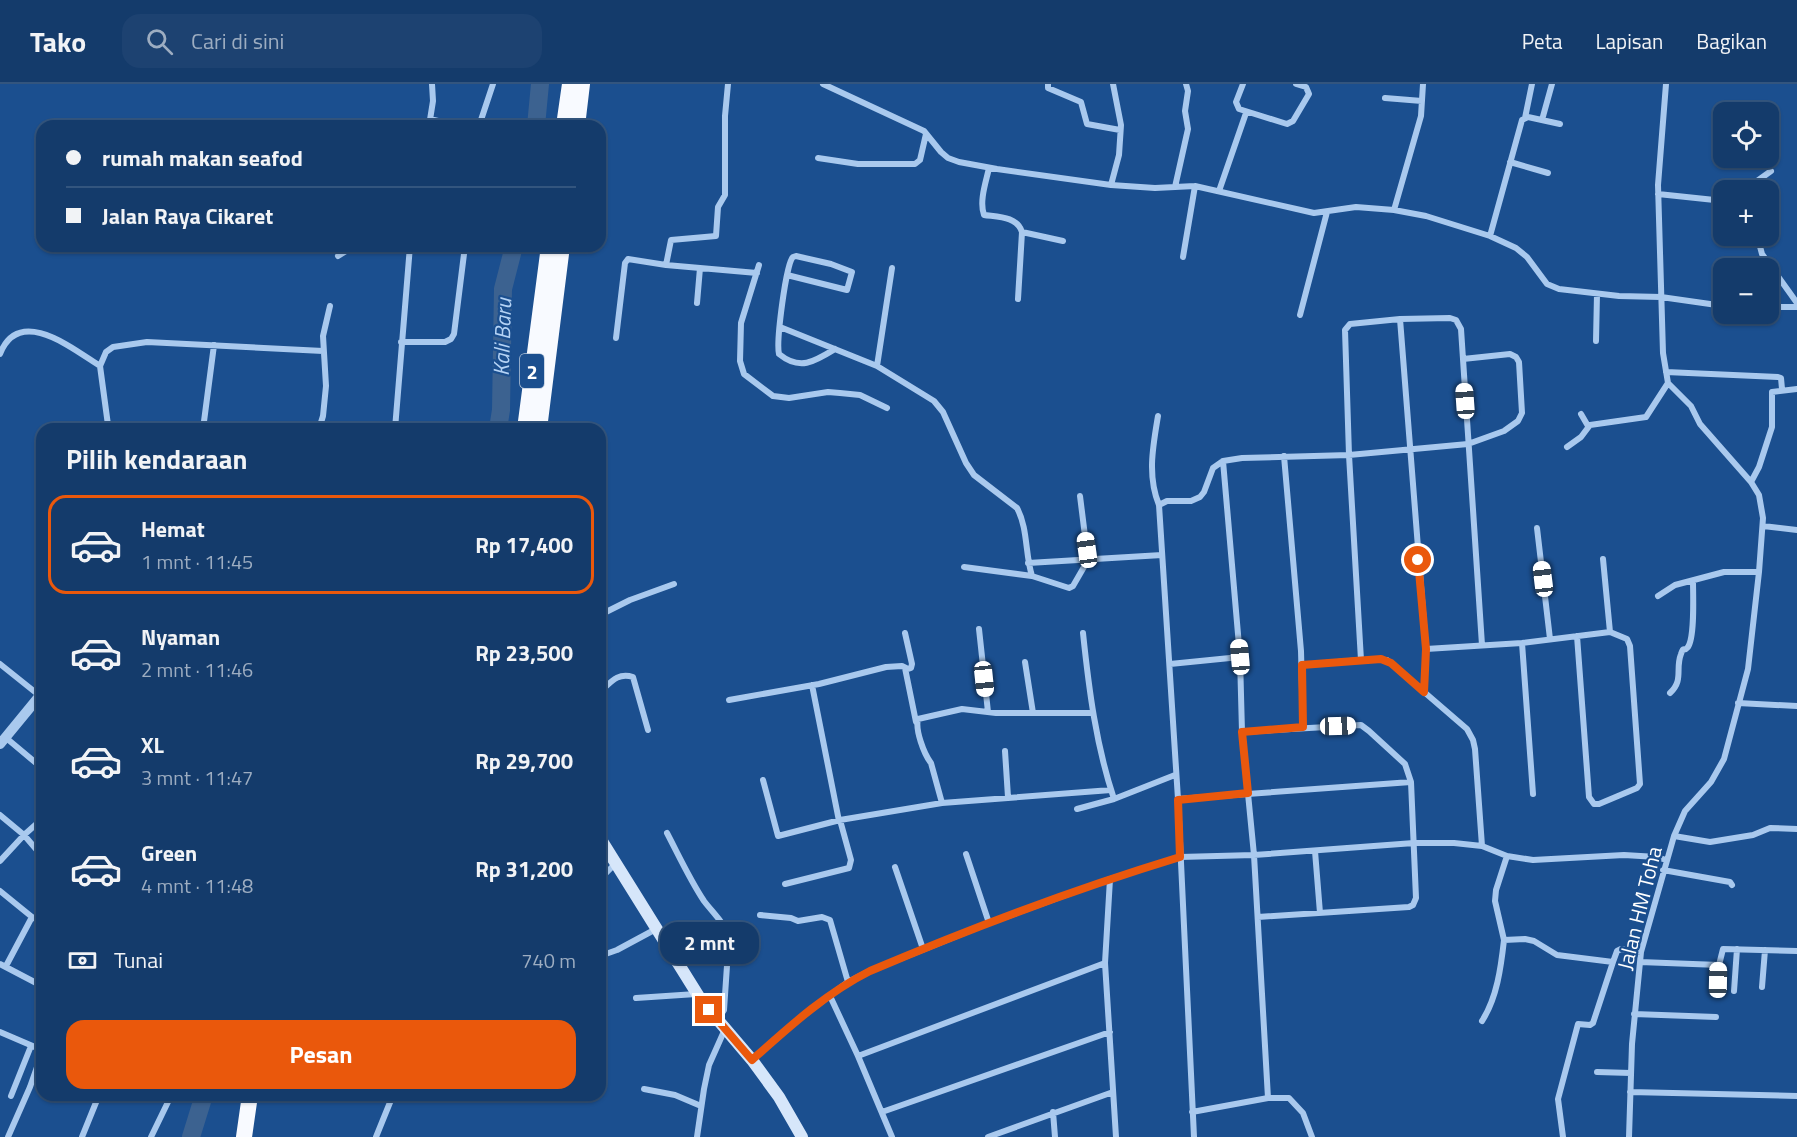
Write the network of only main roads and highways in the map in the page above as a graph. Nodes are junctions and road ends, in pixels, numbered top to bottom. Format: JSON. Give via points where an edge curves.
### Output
{"nodes":[{"id":1,"x":570,"y":84,"type":"edge"},
{"id":2,"x":582,"y":84,"type":"edge"},
{"id":3,"x":565,"y":120,"type":"edge"},
{"id":4,"x":578,"y":120,"type":"edge"},
{"id":5,"x":549,"y":252,"type":"edge"},
{"id":6,"x":561,"y":252,"type":"edge"},
{"id":7,"x":547,"y":313,"type":"junction"},
{"id":8,"x":526,"y":423,"type":"edge"},
{"id":9,"x":539,"y":423,"type":"edge"},
{"id":10,"x":606,"y":848,"type":"edge"},
{"id":11,"x":249,"y":1101,"type":"edge"},
{"id":12,"x":260,"y":1101,"type":"edge"},
{"id":13,"x":244,"y":1137,"type":"edge"},
{"id":14,"x":256,"y":1137,"type":"edge"},
{"id":15,"x":802,"y":1137,"type":"edge"}],
"edges":[{"from":1,"to":3,"type":"highway"},
{"from":2,"to":4,"type":"highway"},
{"from":5,"to":7,"type":"highway","number":"2"},
{"from":6,"to":7,"type":"highway","number":"2"},
{"from":7,"to":8,"type":"highway","number":"2"},
{"from":7,"to":9,"type":"highway","number":"2"},
{"from":10,"to":15,"type":"main road","via":[[697,994],[752,1060]]},
{"from":11,"to":13,"type":"highway"},
{"from":12,"to":14,"type":"highway"}]}
